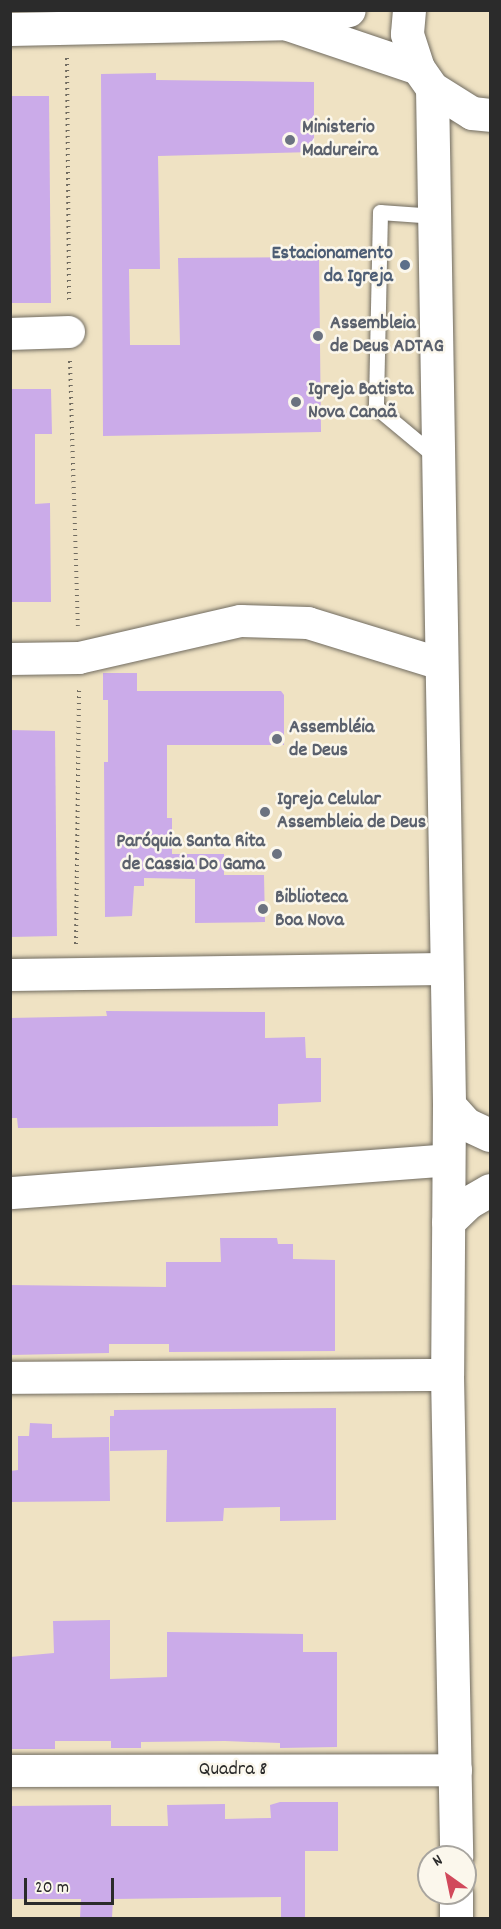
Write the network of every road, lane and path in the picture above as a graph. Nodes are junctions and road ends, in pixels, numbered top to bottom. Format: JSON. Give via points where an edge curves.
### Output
{"nodes":[{"id":1,"x":349,"y":10,"type":"edge"},
{"id":2,"x":409,"y":10,"type":"edge"},
{"id":3,"x":286,"y":23,"type":"junction"},
{"id":4,"x":10,"y":29,"type":"edge"},
{"id":5,"x":67,"y":29,"type":"junction"},
{"id":6,"x":425,"y":78,"type":"junction"},
{"id":7,"x":490,"y":115,"type":"edge"},
{"id":8,"x":435,"y":216,"type":"junction"},
{"id":9,"x":69,"y":332,"type":"junction"},
{"id":10,"x":10,"y":334,"type":"edge"},
{"id":11,"x":438,"y":459,"type":"junction"},
{"id":12,"x":80,"y":658,"type":"junction"},
{"id":13,"x":10,"y":659,"type":"edge"},
{"id":14,"x":441,"y":664,"type":"junction"},
{"id":15,"x":445,"y":969,"type":"junction"},
{"id":16,"x":10,"y":975,"type":"edge"},
{"id":17,"x":76,"y":975,"type":"junction"},
{"id":18,"x":449,"y":1105,"type":"junction"},
{"id":19,"x":490,"y":1134,"type":"edge"},
{"id":20,"x":449,"y":1160,"type":"junction"},
{"id":21,"x":490,"y":1190,"type":"edge"},
{"id":22,"x":12,"y":1193,"type":"dead end"},
{"id":23,"x":448,"y":1222,"type":"junction"},
{"id":24,"x":447,"y":1375,"type":"junction"},
{"id":25,"x":10,"y":1377,"type":"edge"},
{"id":26,"x":456,"y":1770,"type":"junction"},
{"id":27,"x":10,"y":1771,"type":"edge"},
{"id":28,"x":456,"y":1845,"type":"edge"}],
"edges":[{"from":1,"to":3,"type":"main road"},
{"from":2,"to":6,"type":"main road","via":[[407,34]]},
{"from":3,"to":5,"type":"main road"},
{"from":3,"to":6,"type":"main road"},
{"from":4,"to":5,"type":"main road"},
{"from":5,"to":9,"type":"path"},
{"from":6,"to":7,"type":"main road","via":[[472,113]]},
{"from":6,"to":8,"type":"main road"},
{"from":8,"to":11,"type":"main road"},
{"from":8,"to":11,"type":"lane","via":[[380,212],[376,406]]},
{"from":9,"to":10,"type":"street"},
{"from":9,"to":12,"type":"path"},
{"from":11,"to":14,"type":"main road"},
{"from":12,"to":13,"type":"street"},
{"from":12,"to":14,"type":"street","via":[[242,621],[308,623]]},
{"from":12,"to":17,"type":"path"},
{"from":14,"to":15,"type":"main road"},
{"from":15,"to":17,"type":"street"},
{"from":15,"to":18,"type":"main road"},
{"from":16,"to":17,"type":"street"},
{"from":18,"to":19,"type":"main road","via":[[466,1124]]},
{"from":18,"to":20,"type":"main road"},
{"from":20,"to":22,"type":"street"},
{"from":20,"to":23,"type":"main road"},
{"from":21,"to":23,"type":"main road","via":[[469,1202]]},
{"from":23,"to":24,"type":"main road"},
{"from":24,"to":25,"type":"street"},
{"from":24,"to":26,"type":"main road"},
{"from":26,"to":27,"type":"street","name":"Quadra 8"},
{"from":26,"to":28,"type":"main road"}]}
